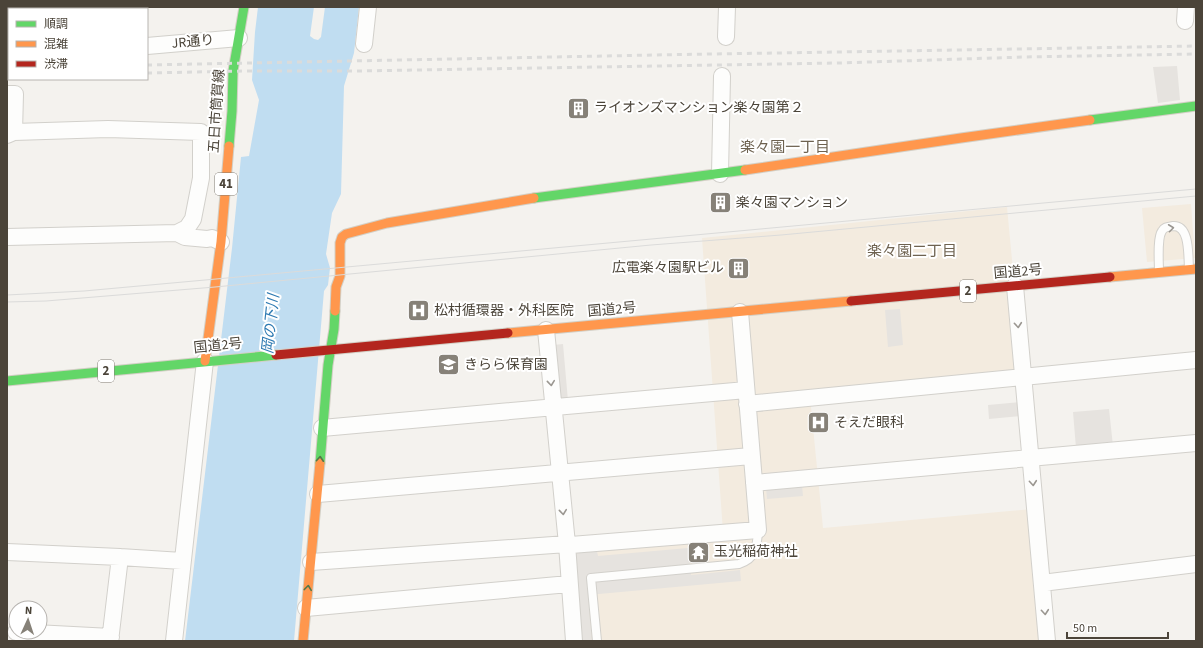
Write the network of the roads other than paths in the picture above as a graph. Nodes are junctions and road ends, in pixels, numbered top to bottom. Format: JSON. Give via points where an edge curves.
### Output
{"nodes":[{"id":1,"x":244,"y":7,"type":"edge"},
{"id":2,"x":368,"y":7,"type":"edge"},
{"id":3,"x":727,"y":7,"type":"edge"},
{"id":4,"x":726,"y":37,"type":"dead end"},
{"id":5,"x":239,"y":38,"type":"junction"},
{"id":6,"x":364,"y":44,"type":"dead end"},
{"id":7,"x":148,"y":46,"type":"edge"},
{"id":8,"x":722,"y":76,"type":"dead end"},
{"id":9,"x":7,"y":94,"type":"edge"},
{"id":10,"x":1196,"y":106,"type":"edge"},
{"id":11,"x":10,"y":134,"type":"edge"},
{"id":12,"x":720,"y":174,"type":"junction"},
{"id":13,"x":201,"y":178,"type":"junction"},
{"id":14,"x":226,"y":180,"type":"junction"},
{"id":15,"x":181,"y":235,"type":"junction"},
{"id":16,"x":7,"y":237,"type":"edge"},
{"id":17,"x":221,"y":242,"type":"junction"},
{"id":18,"x":1193,"y":269,"type":"edge"},
{"id":19,"x":1159,"y":273,"type":"junction"},
{"id":20,"x":1015,"y":286,"type":"junction"},
{"id":21,"x":740,"y":312,"type":"junction"},
{"id":22,"x":546,"y":330,"type":"junction"},
{"id":23,"x":326,"y":350,"type":"junction"},
{"id":24,"x":212,"y":360,"type":"junction"},
{"id":25,"x":1196,"y":360,"type":"edge"},
{"id":26,"x":1022,"y":377,"type":"junction"},
{"id":27,"x":7,"y":380,"type":"edge"},
{"id":28,"x":746,"y":397,"type":"junction"},
{"id":29,"x":554,"y":408,"type":"junction"},
{"id":30,"x":322,"y":428,"type":"junction"},
{"id":31,"x":1196,"y":443,"type":"edge"},
{"id":32,"x":752,"y":456,"type":"junction"},
{"id":33,"x":1030,"y":459,"type":"junction"},
{"id":34,"x":560,"y":473,"type":"junction"},
{"id":35,"x":754,"y":483,"type":"junction"},
{"id":36,"x":318,"y":494,"type":"junction"},
{"id":37,"x":758,"y":530,"type":"junction"},
{"id":38,"x":566,"y":544,"type":"junction"},
{"id":39,"x":7,"y":552,"type":"edge"},
{"id":40,"x":120,"y":557,"type":"junction"},
{"id":41,"x":182,"y":561,"type":"junction"},
{"id":42,"x":311,"y":562,"type":"junction"},
{"id":43,"x":1196,"y":564,"type":"edge"},
{"id":44,"x":1042,"y":583,"type":"junction"},
{"id":45,"x":569,"y":584,"type":"junction"},
{"id":46,"x":306,"y":608,"type":"junction"},
{"id":47,"x":48,"y":634,"type":"edge"},
{"id":48,"x":111,"y":639,"type":"edge"},
{"id":49,"x":174,"y":641,"type":"edge"},
{"id":50,"x":303,"y":641,"type":"edge"},
{"id":51,"x":574,"y":641,"type":"edge"},
{"id":52,"x":597,"y":641,"type":"edge"},
{"id":53,"x":1047,"y":641,"type":"edge"}],
"edges":[{"from":1,"to":5,"type":"main road","name":"五日市筒賀線","number":"41"},
{"from":2,"to":6,"type":"street"},
{"from":3,"to":4,"type":"street"},
{"from":5,"to":7,"type":"street","name":"JR通り"},
{"from":5,"to":14,"type":"main road","name":"五日市筒賀線","number":"41","via":[[233,71]]},
{"from":8,"to":12,"type":"street"},
{"from":9,"to":11,"type":"street","via":[[15,94]]},
{"from":10,"to":12,"type":"main road"},
{"from":11,"to":13,"type":"street","via":[[108,129],[202,132]]},
{"from":12,"to":23,"type":"main road","via":[[540,197],[387,223],[345,234],[340,243],[340,276],[336,287],[334,329]]},
{"from":13,"to":14,"type":"street"},
{"from":13,"to":15,"type":"street","via":[[193,219]]},
{"from":14,"to":17,"type":"main road","name":"五日市筒賀線","number":"41"},
{"from":15,"to":16,"type":"street"},
{"from":15,"to":17,"type":"street","via":[[212,238]]},
{"from":17,"to":24,"type":"main road","name":"五日市筒賀線","number":"41"},
{"from":18,"to":19,"type":"main road","name":"国道2号","number":"2"},
{"from":19,"to":18,"type":"lane","one_way":true,"via":[[1159,237],[1166,227],[1181,227],[1185,232]]},
{"from":19,"to":20,"type":"main road","name":"国道2号","number":"2"},
{"from":20,"to":21,"type":"main road","name":"国道2号","number":"2"},
{"from":20,"to":26,"type":"street","one_way":true},
{"from":21,"to":22,"type":"main road","name":"国道2号","number":"2"},
{"from":21,"to":28,"type":"street"},
{"from":22,"to":23,"type":"main road","name":"国道2号","number":"2"},
{"from":22,"to":29,"type":"street","one_way":true},
{"from":23,"to":24,"type":"main road","name":"国道2号","number":"2"},
{"from":23,"to":30,"type":"main road","via":[[328,365]]},
{"from":24,"to":27,"type":"main road","name":"国道2号","number":"2"},
{"from":24,"to":41,"type":"street"},
{"from":25,"to":26,"type":"street"},
{"from":26,"to":28,"type":"street"},
{"from":26,"to":33,"type":"street"},
{"from":28,"to":29,"type":"street"},
{"from":28,"to":32,"type":"street"},
{"from":29,"to":30,"type":"street"},
{"from":29,"to":34,"type":"street"},
{"from":36,"to":30,"type":"main road","one_way":true},
{"from":31,"to":33,"type":"street"},
{"from":32,"to":34,"type":"street"},
{"from":32,"to":35,"type":"street"},
{"from":33,"to":35,"type":"street"},
{"from":33,"to":44,"type":"street","one_way":true},
{"from":34,"to":36,"type":"street"},
{"from":34,"to":38,"type":"street","one_way":true},
{"from":35,"to":37,"type":"street"},
{"from":36,"to":42,"type":"main road"},
{"from":37,"to":38,"type":"street"},
{"from":37,"to":52,"type":"lane","via":[[757,549],[748,560],[739,564],[591,578]]},
{"from":38,"to":42,"type":"street"},
{"from":38,"to":45,"type":"street"},
{"from":39,"to":40,"type":"street"},
{"from":40,"to":41,"type":"street"},
{"from":40,"to":48,"type":"street"},
{"from":41,"to":49,"type":"street"},
{"from":46,"to":42,"type":"main road","one_way":true},
{"from":43,"to":44,"type":"street"},
{"from":44,"to":53,"type":"street","one_way":true},
{"from":45,"to":46,"type":"street"},
{"from":45,"to":51,"type":"street"},
{"from":46,"to":50,"type":"main road"},
{"from":47,"to":48,"type":"street"}]}
